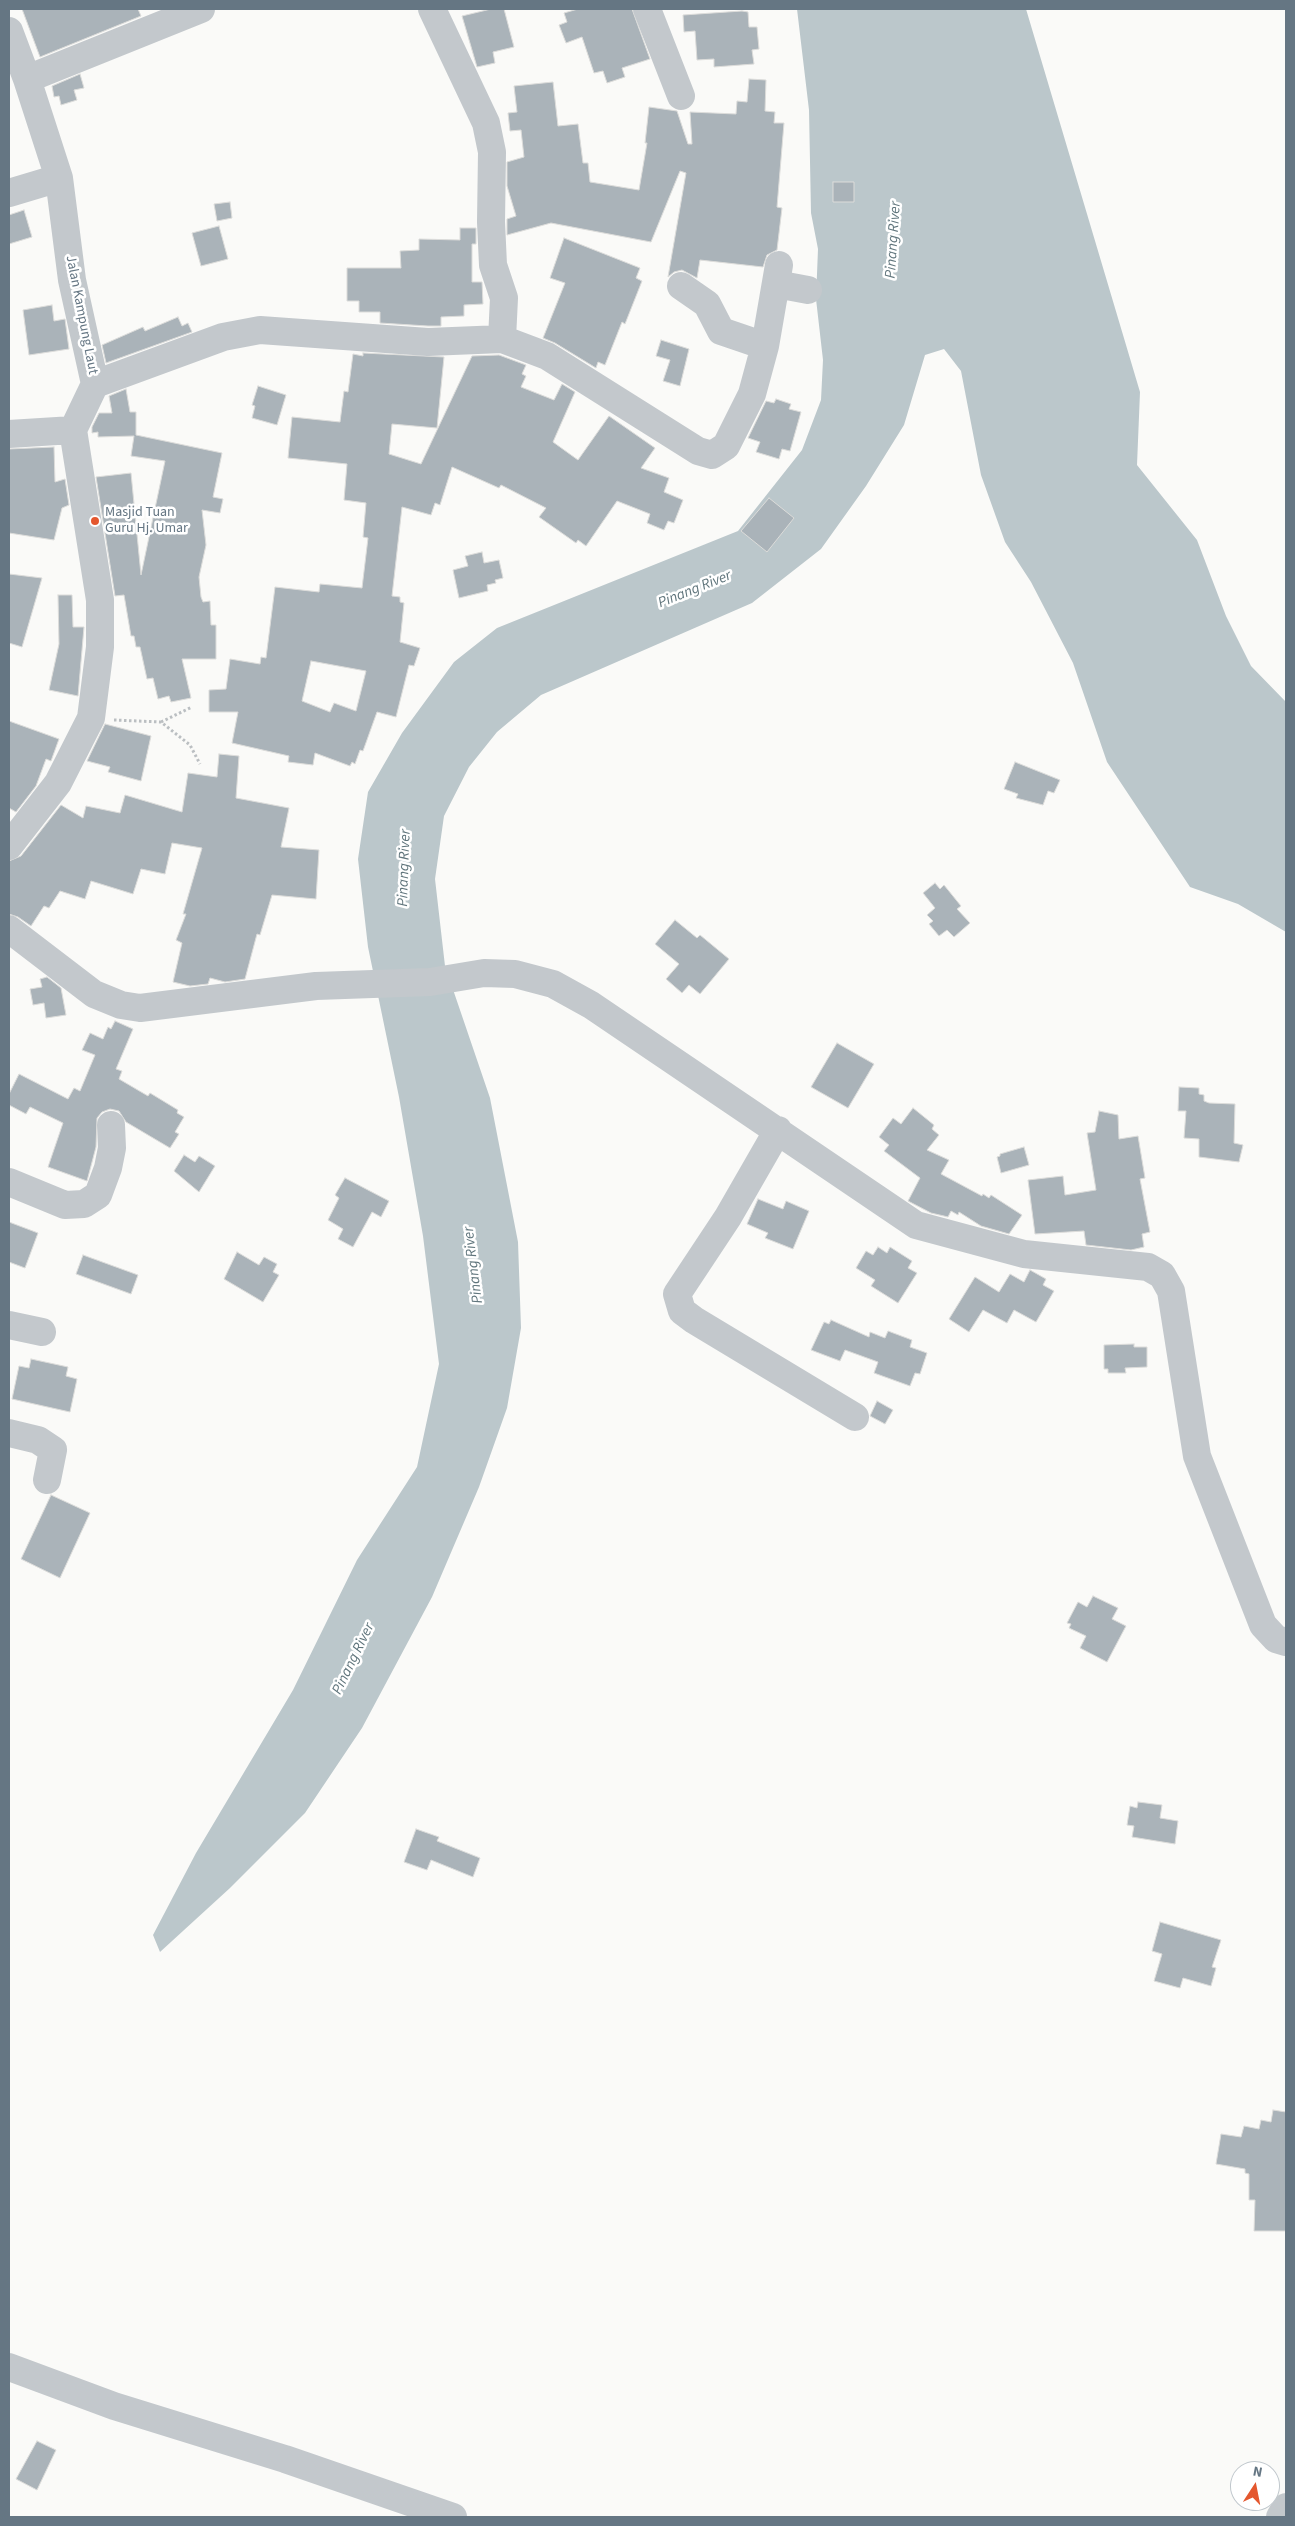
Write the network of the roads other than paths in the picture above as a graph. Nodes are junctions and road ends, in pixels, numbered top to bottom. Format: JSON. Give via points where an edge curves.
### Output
{"nodes":[{"id":1,"x":201,"y":9,"type":"edge"},
{"id":2,"x":432,"y":9,"type":"edge"},
{"id":3,"x":647,"y":9,"type":"edge"},
{"id":4,"x":9,"y":31,"type":"edge"},
{"id":5,"x":27,"y":79,"type":"junction"},
{"id":6,"x":681,"y":96,"type":"dead end"},
{"id":7,"x":59,"y":178,"type":"junction"},
{"id":8,"x":9,"y":193,"type":"edge"},
{"id":9,"x":681,"y":286,"type":"dead end"},
{"id":10,"x":808,"y":290,"type":"dead end"},
{"id":11,"x":502,"y":339,"type":"junction"},
{"id":12,"x":765,"y":346,"type":"junction"},
{"id":13,"x":95,"y":384,"type":"junction"},
{"id":14,"x":73,"y":430,"type":"junction"},
{"id":15,"x":9,"y":434,"type":"edge"},
{"id":16,"x":9,"y":846,"type":"edge"},
{"id":17,"x":9,"y":929,"type":"edge"},
{"id":18,"x":111,"y":1125,"type":"dead end"},
{"id":19,"x":778,"y":1130,"type":"junction"},
{"id":20,"x":9,"y":1182,"type":"edge"},
{"id":21,"x":9,"y":1324,"type":"edge"},
{"id":22,"x":42,"y":1332,"type":"dead end"},
{"id":23,"x":855,"y":1417,"type":"dead end"},
{"id":24,"x":9,"y":1433,"type":"edge"},
{"id":25,"x":47,"y":1480,"type":"dead end"},
{"id":26,"x":1286,"y":1642,"type":"edge"},
{"id":27,"x":9,"y":2367,"type":"edge"},
{"id":28,"x":1286,"y":2507,"type":"edge"},
{"id":29,"x":453,"y":2517,"type":"edge"},
{"id":30,"x":1280,"y":2517,"type":"edge"}],
"edges":[{"from":1,"to":5,"type":"street"},
{"from":2,"to":11,"type":"street","via":[[486,122],[492,152],[494,265],[504,298]]},
{"from":3,"to":6,"type":"street"},
{"from":4,"to":5,"type":"street","name":"Jalan Kampung Laut"},
{"from":5,"to":7,"type":"street","name":"Jalan Kampung Laut"},
{"from":7,"to":8,"type":"street"},
{"from":7,"to":13,"type":"street","name":"Jalan Kampung Laut","via":[[72,280]]},
{"from":9,"to":12,"type":"street","via":[[707,304],[721,331]]},
{"from":10,"to":12,"type":"street","via":[[778,274]]},
{"from":11,"to":12,"type":"street","via":[[547,356],[698,451],[712,455],[726,446],[752,394]]},
{"from":11,"to":13,"type":"street","via":[[428,342],[260,330],[223,338]]},
{"from":13,"to":14,"type":"street","name":"Jalan Kampung Laut"},
{"from":14,"to":15,"type":"street"},
{"from":14,"to":16,"type":"street","via":[[100,600],[100,647],[91,718],[58,783]]},
{"from":17,"to":19,"type":"street","via":[[94,994],[121,1005],[140,1008],[316,986],[430,982],[484,973],[515,974],[553,984],[591,1004]]},
{"from":18,"to":20,"type":"street","via":[[112,1148],[105,1177],[98,1195],[84,1204],[65,1205]]},
{"from":19,"to":23,"type":"street","via":[[728,1217],[677,1294],[682,1311],[694,1320]]},
{"from":19,"to":26,"type":"street","via":[[916,1225],[1024,1254],[1148,1267],[1162,1275],[1171,1292],[1198,1456],[1263,1625],[1276,1639]]},
{"from":21,"to":22,"type":"street"},
{"from":24,"to":25,"type":"street","via":[[38,1440],[53,1450]]},
{"from":27,"to":29,"type":"street","via":[[114,2406],[285,2459]]},
{"from":28,"to":30,"type":"street"}]}
